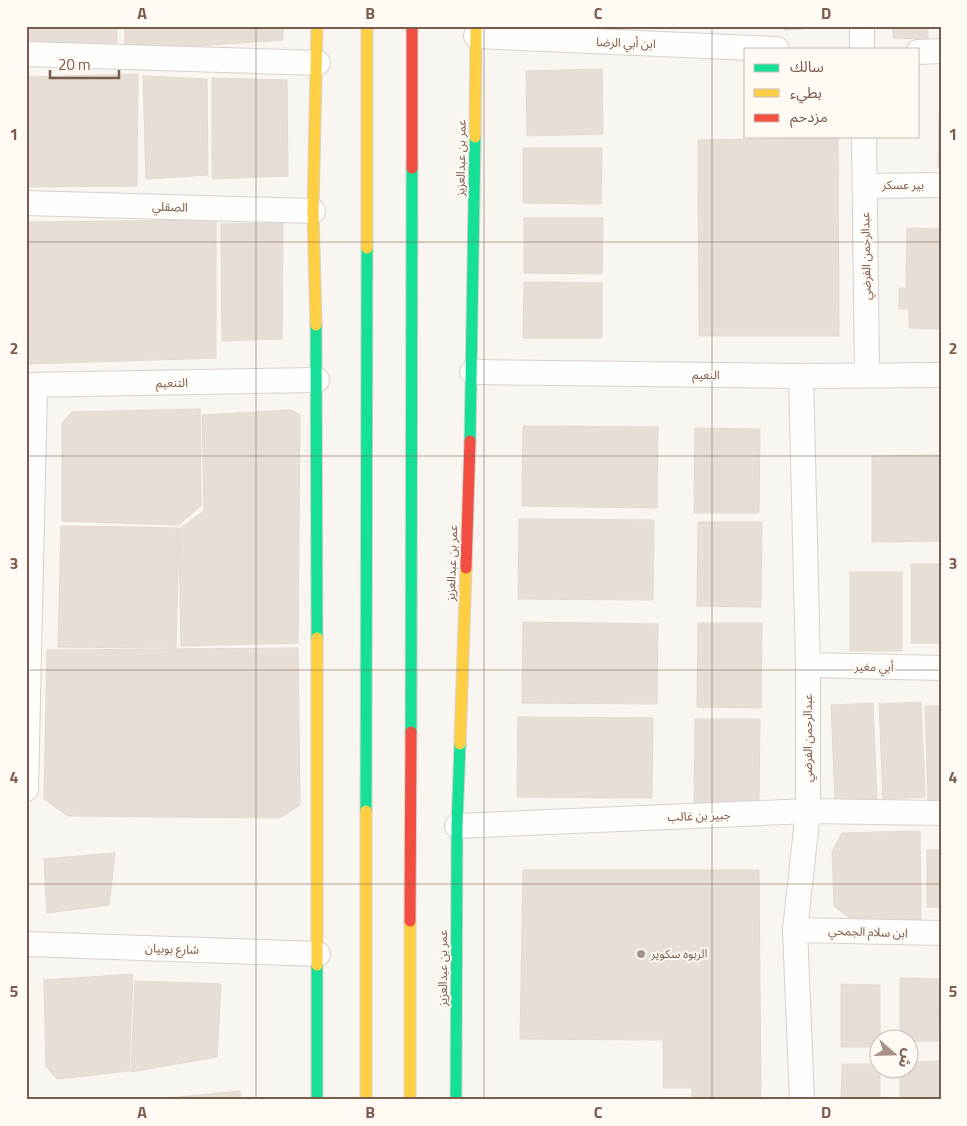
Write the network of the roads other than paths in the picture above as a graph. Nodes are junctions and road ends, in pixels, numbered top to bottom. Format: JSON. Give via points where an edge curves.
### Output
{"nodes":[{"id":1,"x":317,"y":26,"type":"edge"},
{"id":2,"x":367,"y":26,"type":"edge"},
{"id":3,"x":412,"y":26,"type":"edge"},
{"id":4,"x":862,"y":26,"type":"edge"},
{"id":5,"x":476,"y":31,"type":"edge"},
{"id":6,"x":760,"y":48,"type":"edge"},
{"id":7,"x":862,"y":48,"type":"edge"},
{"id":8,"x":941,"y":51,"type":"edge"},
{"id":9,"x":920,"y":52,"type":"edge"},
{"id":10,"x":26,"y":54,"type":"edge"},
{"id":11,"x":318,"y":63,"type":"junction"},
{"id":12,"x":864,"y":138,"type":"edge"},
{"id":13,"x":941,"y":185,"type":"edge"},
{"id":14,"x":865,"y":186,"type":"junction"},
{"id":15,"x":26,"y":203,"type":"edge"},
{"id":16,"x":313,"y":211,"type":"junction"},
{"id":17,"x":472,"y":372,"type":"junction"},
{"id":18,"x":867,"y":375,"type":"junction"},
{"id":19,"x":941,"y":375,"type":"edge"},
{"id":20,"x":801,"y":376,"type":"junction"},
{"id":21,"x":317,"y":380,"type":"junction"},
{"id":22,"x":31,"y":385,"type":"edge"},
{"id":23,"x":808,"y":665,"type":"junction"},
{"id":24,"x":941,"y":668,"type":"edge"},
{"id":25,"x":27,"y":683,"type":"edge"},
{"id":26,"x":26,"y":789,"type":"edge"},
{"id":27,"x":808,"y":811,"type":"junction"},
{"id":28,"x":941,"y":813,"type":"edge"},
{"id":29,"x":457,"y":826,"type":"junction"},
{"id":30,"x":796,"y":930,"type":"junction"},
{"id":31,"x":941,"y":934,"type":"edge"},
{"id":32,"x":26,"y":944,"type":"edge"},
{"id":33,"x":318,"y":954,"type":"junction"},
{"id":34,"x":317,"y":1100,"type":"edge"},
{"id":35,"x":366,"y":1100,"type":"edge"},
{"id":36,"x":410,"y":1100,"type":"edge"},
{"id":37,"x":456,"y":1100,"type":"edge"},
{"id":38,"x":802,"y":1100,"type":"edge"}],
"edges":[{"from":1,"to":11,"type":"street"},
{"from":2,"to":35,"type":"street"},
{"from":3,"to":36,"type":"street"},
{"from":4,"to":7,"type":"street"},
{"from":5,"to":6,"type":"street","name":"ابن أبي الرضا"},
{"from":5,"to":17,"type":"street","name":"عمر بن عبدالعزيز"},
{"from":8,"to":9,"type":"street"},
{"from":10,"to":11,"type":"street"},
{"from":11,"to":16,"type":"street"},
{"from":12,"to":14,"type":"street","name":"عبدالرحمن الفرضي"},
{"from":13,"to":14,"type":"street","name":"بير عسكر"},
{"from":14,"to":18,"type":"street","name":"عبدالرحمن الفرضي"},
{"from":15,"to":16,"type":"street","name":"الصقلي"},
{"from":16,"to":21,"type":"street"},
{"from":17,"to":20,"type":"street","name":"النعيم"},
{"from":17,"to":29,"type":"street","name":"عمر بن عبدالعزيز"},
{"from":18,"to":19,"type":"street","name":"النعيم"},
{"from":18,"to":20,"type":"street","name":"النعيم"},
{"from":20,"to":23,"type":"street","name":"عبدالرحمن الفرضي"},
{"from":21,"to":22,"type":"street","name":"التنعيم"},
{"from":21,"to":33,"type":"street"},
{"from":22,"to":25,"type":"street"},
{"from":23,"to":24,"type":"street","name":"أبي مغير"},
{"from":23,"to":27,"type":"street","name":"عبدالرحمن الفرضي"},
{"from":25,"to":26,"type":"street"},
{"from":27,"to":28,"type":"street","name":"جبير بن غالب"},
{"from":27,"to":29,"type":"street","name":"جبير بن غالب"},
{"from":27,"to":30,"type":"street","name":"عبدالرحمن الفرضي"},
{"from":29,"to":37,"type":"street","name":"عمر بن عبدالعزيز"},
{"from":30,"to":31,"type":"street","name":"ابن سلام الجمحي"},
{"from":30,"to":38,"type":"street","name":"عبدالرحمن الفرضي"},
{"from":32,"to":33,"type":"street","name":"شارع بوبيان"},
{"from":33,"to":34,"type":"street"}]}
